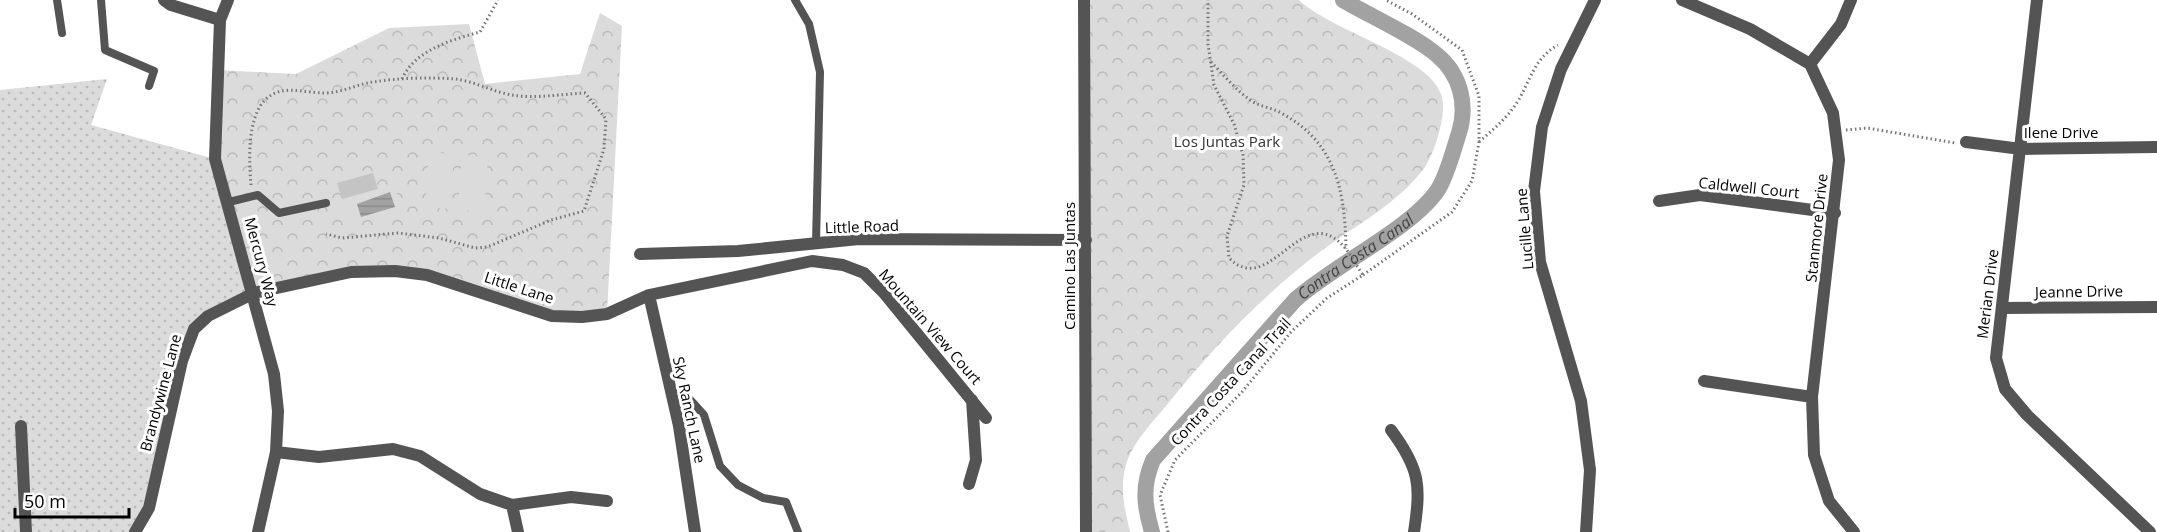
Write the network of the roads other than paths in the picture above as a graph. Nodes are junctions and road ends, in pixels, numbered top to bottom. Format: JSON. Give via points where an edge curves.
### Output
{"nodes":[{"id":1,"x":57,"y":0,"type":"edge"},
{"id":2,"x":101,"y":0,"type":"edge"},
{"id":3,"x":165,"y":0,"type":"edge"},
{"id":4,"x":228,"y":0,"type":"edge"},
{"id":5,"x":795,"y":0,"type":"edge"},
{"id":6,"x":1084,"y":0,"type":"edge"},
{"id":7,"x":1595,"y":0,"type":"edge"},
{"id":8,"x":1682,"y":0,"type":"edge"},
{"id":9,"x":1851,"y":0,"type":"edge"},
{"id":10,"x":2037,"y":0,"type":"edge"},
{"id":11,"x":219,"y":20,"type":"junction"},
{"id":12,"x":62,"y":33,"type":"dead end"},
{"id":13,"x":1810,"y":64,"type":"junction"},
{"id":14,"x":149,"y":86,"type":"dead end"},
{"id":15,"x":1966,"y":142,"type":"road end"},
{"id":16,"x":2157,"y":147,"type":"edge"},
{"id":17,"x":2020,"y":149,"type":"junction"},
{"id":18,"x":1659,"y":201,"type":"dead end"},
{"id":19,"x":229,"y":202,"type":"junction"},
{"id":20,"x":327,"y":203,"type":"dead end"},
{"id":21,"x":1835,"y":213,"type":"junction"},
{"id":22,"x":1086,"y":240,"type":"junction"},
{"id":23,"x":816,"y":243,"type":"junction"},
{"id":24,"x":640,"y":254,"type":"dead end"},
{"id":25,"x":843,"y":265,"type":"joint"},
{"id":26,"x":254,"y":293,"type":"junction"},
{"id":27,"x":649,"y":295,"type":"junction"},
{"id":28,"x":2157,"y":307,"type":"edge"},
{"id":29,"x":2002,"y":308,"type":"junction"},
{"id":30,"x":1704,"y":381,"type":"dead end"},
{"id":31,"x":1812,"y":397,"type":"junction"},
{"id":32,"x":671,"y":398,"type":"junction"},
{"id":33,"x":972,"y":399,"type":"junction"},
{"id":34,"x":986,"y":418,"type":"dead end"},
{"id":35,"x":21,"y":426,"type":"dead end"},
{"id":36,"x":1391,"y":430,"type":"dead end"},
{"id":37,"x":276,"y":452,"type":"junction"},
{"id":38,"x":969,"y":484,"type":"dead end"},
{"id":39,"x":607,"y":501,"type":"dead end"},
{"id":40,"x":512,"y":505,"type":"junction"},
{"id":41,"x":26,"y":532,"type":"edge"},
{"id":42,"x":135,"y":532,"type":"edge"},
{"id":43,"x":258,"y":532,"type":"edge"},
{"id":44,"x":518,"y":532,"type":"edge"},
{"id":45,"x":695,"y":532,"type":"edge"},
{"id":46,"x":798,"y":532,"type":"edge"},
{"id":47,"x":1086,"y":532,"type":"edge"},
{"id":48,"x":1414,"y":532,"type":"edge"},
{"id":49,"x":1586,"y":532,"type":"edge"},
{"id":50,"x":1854,"y":532,"type":"edge"},
{"id":51,"x":2150,"y":532,"type":"edge"}],
"edges":[{"from":1,"to":12,"type":"lane"},
{"from":2,"to":14,"type":"lane","via":[[105,50],[154,71]]},
{"from":3,"to":11,"type":"street","via":[[171,6]]},
{"from":4,"to":11,"type":"street","name":"Mercury Way"},
{"from":5,"to":23,"type":"lane","via":[[809,24],[820,72]]},
{"from":6,"to":22,"type":"street","name":"Camino Las Juntas"},
{"from":7,"to":49,"type":"street","name":"Lucille Lane","via":[[1561,69],[1542,127],[1534,191],[1540,262],[1581,401],[1590,470]]},
{"from":8,"to":13,"type":"street","via":[[1750,29]]},
{"from":9,"to":13,"type":"street","via":[[1841,24]]},
{"from":10,"to":17,"type":"street","name":"Merian Drive"},
{"from":11,"to":19,"type":"street","name":"Mercury Way","via":[[215,159]]},
{"from":13,"to":21,"type":"street","name":"Stanmore Drive","via":[[1833,113],[1839,160]]},
{"from":15,"to":17,"type":"street","name":"Ilene Drive"},
{"from":16,"to":17,"type":"street","name":"Ilene Drive"},
{"from":17,"to":29,"type":"street","name":"Merian Drive"},
{"from":18,"to":21,"type":"street","name":"Caldwell Court","via":[[1700,195]]},
{"from":19,"to":20,"type":"lane","via":[[258,195],[279,213]]},
{"from":19,"to":26,"type":"street","name":"Mercury Way"},
{"from":21,"to":31,"type":"street","name":"Stanmore Drive"},
{"from":22,"to":23,"type":"street","name":"Little Road","via":[[859,239]]},
{"from":22,"to":47,"type":"street","name":"Camino Las Juntas"},
{"from":23,"to":24,"type":"street","name":"Little Road","via":[[738,251]]},
{"from":25,"to":27,"type":"street","name":"Little Lane","via":[[812,261]]},
{"from":25,"to":33,"type":"street","name":"Mountain View Court","via":[[864,273],[884,293]]},
{"from":26,"to":27,"type":"street","name":"Little Lane","via":[[351,272],[395,271],[435,277],[552,316],[607,314]]},
{"from":26,"to":37,"type":"street","name":"Mercury Way","via":[[274,374],[279,411]]},
{"from":26,"to":42,"type":"street","name":"Brandywine Lane","via":[[208,316],[194,329],[182,361],[149,508]]},
{"from":27,"to":32,"type":"street","name":"Sky Ranch Lane"},
{"from":28,"to":29,"type":"street","name":"Jeanne Drive"},
{"from":29,"to":51,"type":"street","name":"Merian Drive","via":[[1996,357],[2005,389],[2027,415]]},
{"from":30,"to":31,"type":"street"},
{"from":31,"to":50,"type":"street","name":"Stanmore Drive","via":[[1814,455],[1829,501]]},
{"from":32,"to":45,"type":"street","name":"Sky Ranch Lane"},
{"from":32,"to":46,"type":"lane","via":[[685,394],[704,415],[720,466],[738,485],[763,498],[786,502]]},
{"from":33,"to":34,"type":"street","name":"Mountain View Court"},
{"from":33,"to":38,"type":"street","via":[[976,460]]},
{"from":35,"to":41,"type":"street"},
{"from":36,"to":48,"type":"street","via":[[1409,455],[1418,480]]},
{"from":37,"to":40,"type":"street","via":[[319,457],[393,449],[420,456],[480,494]]},
{"from":37,"to":43,"type":"street","name":"Mercury Way"},
{"from":39,"to":40,"type":"street","via":[[571,497]]},
{"from":40,"to":44,"type":"street"}]}
